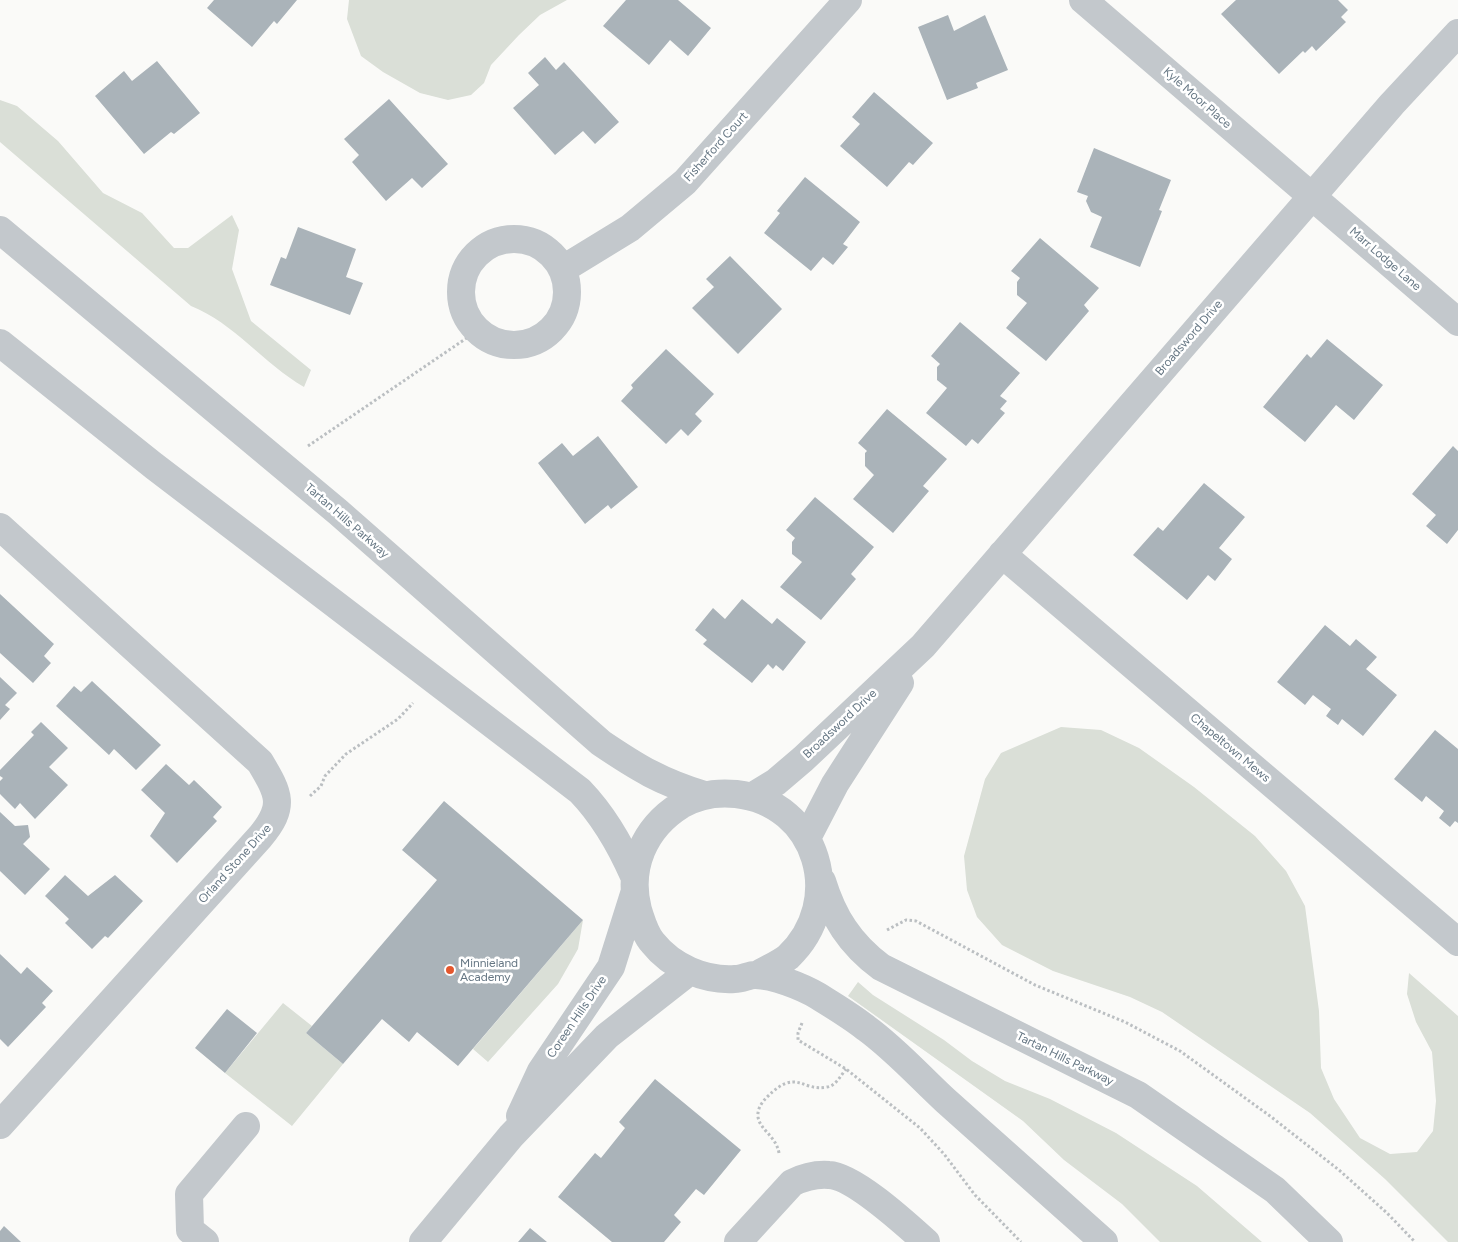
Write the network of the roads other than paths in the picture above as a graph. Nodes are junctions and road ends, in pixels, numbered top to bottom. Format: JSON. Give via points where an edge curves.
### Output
{"nodes":[{"id":1,"x":848,"y":0,"type":"edge"},
{"id":2,"x":1083,"y":0,"type":"edge"},
{"id":3,"x":1458,"y":33,"type":"edge"},
{"id":4,"x":1312,"y":196,"type":"junction"},
{"id":5,"x":0,"y":230,"type":"edge"},
{"id":6,"x":562,"y":269,"type":"junction"},
{"id":7,"x":1458,"y":322,"type":"edge"},
{"id":8,"x":0,"y":343,"type":"edge"},
{"id":9,"x":0,"y":527,"type":"edge"},
{"id":10,"x":1002,"y":554,"type":"junction"},
{"id":11,"x":923,"y":646,"type":"junction"},
{"id":12,"x":704,"y":796,"type":"junction"},
{"id":13,"x":753,"y":796,"type":"junction"},
{"id":14,"x":807,"y":838,"type":"junction"},
{"id":15,"x":819,"y":872,"type":"junction"},
{"id":16,"x":634,"y":885,"type":"junction"},
{"id":17,"x":1458,"y":942,"type":"edge"},
{"id":18,"x":690,"y":971,"type":"junction"},
{"id":19,"x":757,"y":975,"type":"junction"},
{"id":20,"x":0,"y":1125,"type":"edge"},
{"id":21,"x":246,"y":1126,"type":"dead end"},
{"id":22,"x":511,"y":1136,"type":"junction"},
{"id":23,"x":205,"y":1242,"type":"edge"},
{"id":24,"x":423,"y":1242,"type":"edge"},
{"id":25,"x":738,"y":1242,"type":"edge"},
{"id":26,"x":926,"y":1242,"type":"edge"},
{"id":27,"x":1104,"y":1242,"type":"edge"},
{"id":28,"x":1329,"y":1242,"type":"edge"}],
"edges":[{"from":1,"to":6,"type":"street","name":"Fisherford Court","via":[[685,182],[630,228]]},
{"from":2,"to":4,"type":"street","name":"Kyle Moor Place"},
{"from":3,"to":4,"type":"street","name":"Broadsword Drive"},
{"from":4,"to":7,"type":"street","name":"Marr Lodge Lane"},
{"from":4,"to":10,"type":"street","name":"Broadsword Drive"},
{"from":5,"to":12,"type":"street","name":"Tartan Hills Parkway","via":[[281,464],[601,743],[670,785]]},
{"from":6,"to":6,"type":"street","via":[[567,287],[566,305],[559,322],[530,344],[511,346],[493,341],[477,332],[466,317],[460,299],[462,280],[469,262],[482,248],[500,240],[518,239],[537,244],[552,254]]},
{"from":8,"to":16,"type":"street","name":"Tartan Hills Parkway","via":[[154,466],[580,791],[612,831]]},
{"from":9,"to":20,"type":"street","name":"Orland Stone Drive","via":[[260,762],[273,783],[278,802],[273,821]]},
{"from":10,"to":11,"type":"street","name":"Broadsword Drive"},
{"from":10,"to":17,"type":"street","name":"Chapeltown Mews"},
{"from":11,"to":13,"type":"street","name":"Broadsword Drive","via":[[803,759]]},
{"from":11,"to":14,"type":"street","name":"Broadsword Drive","via":[[835,784]]},
{"from":12,"to":13,"type":"street","name":"Tartan Hills Parkway","via":[[723,793]]},
{"from":12,"to":16,"type":"street","name":"Tartan Hills Parkway","via":[[685,802],[654,828],[643,844]]},
{"from":13,"to":14,"type":"street","name":"Tartan Hills Parkway","via":[[782,810]]},
{"from":14,"to":15,"type":"street","name":"Tartan Hills Parkway"},
{"from":15,"to":19,"type":"street","name":"Tartan Hills Parkway","via":[[817,912],[803,941],[786,959]]},
{"from":15,"to":28,"type":"street","name":"Tartan Hills Parkway","via":[[830,906],[844,932],[862,953],[881,967],[1138,1095],[1275,1190]]},
{"from":16,"to":18,"type":"street","name":"Tartan Hills Parkway","via":[[643,926],[652,942],[666,956]]},
{"from":16,"to":22,"type":"street","name":"Coreen Hills Drive","via":[[611,967],[541,1071]]},
{"from":18,"to":19,"type":"street","name":"Tartan Hills Parkway","via":[[710,978],[735,979]]},
{"from":18,"to":22,"type":"street","name":"Coreen Hills Drive","via":[[607,1036]]},
{"from":19,"to":27,"type":"street","name":"Tartan Hills Parkway","via":[[796,984],[867,1028]]},
{"from":21,"to":23,"type":"street","via":[[189,1194],[190,1230]]},
{"from":22,"to":24,"type":"street","name":"Coreen Hills Drive"},
{"from":25,"to":26,"type":"street","via":[[792,1183],[804,1177],[831,1174],[856,1186]]}]}
